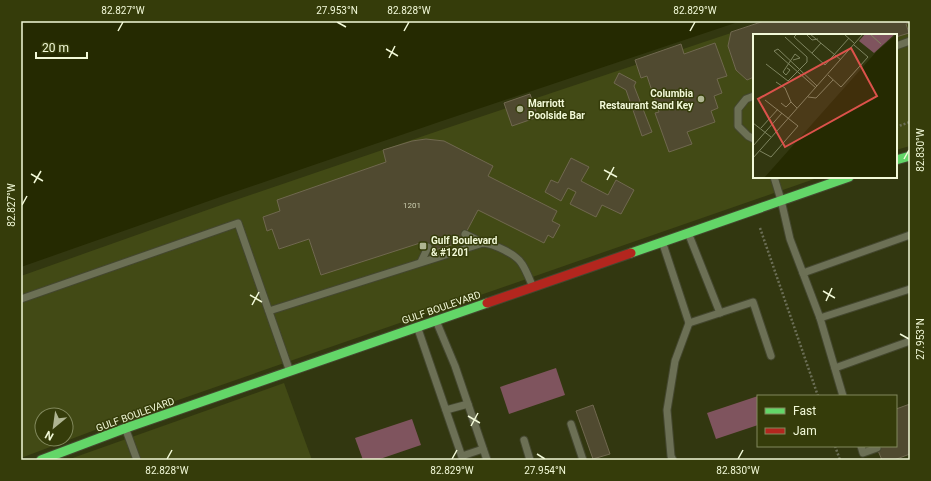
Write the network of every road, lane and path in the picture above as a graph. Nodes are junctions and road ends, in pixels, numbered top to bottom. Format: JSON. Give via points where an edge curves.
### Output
{"nodes":[{"id":1,"x":910,"y":41,"type":"edge"},
{"id":2,"x":897,"y":46,"type":"edge"},
{"id":3,"x":753,"y":96,"type":"edge"},
{"id":4,"x":910,"y":122,"type":"edge"},
{"id":5,"x":897,"y":127,"type":"edge"},
{"id":6,"x":753,"y":138,"type":"edge"},
{"id":7,"x":910,"y":156,"type":"edge"},
{"id":8,"x":897,"y":160,"type":"edge"},
{"id":9,"x":774,"y":178,"type":"edge"},
{"id":10,"x":845,"y":178,"type":"edge"},
{"id":11,"x":781,"y":200,"type":"junction"},
{"id":12,"x":753,"y":210,"type":"junction"},
{"id":13,"x":688,"y":233,"type":"junction"},
{"id":14,"x":465,"y":234,"type":"dead end"},
{"id":15,"x":910,"y":235,"type":"edge"},
{"id":16,"x":663,"y":242,"type":"junction"},
{"id":17,"x":483,"y":243,"type":"junction"},
{"id":18,"x":428,"y":246,"type":"dead end"},
{"id":19,"x":421,"y":262,"type":"junction"},
{"id":20,"x":803,"y":273,"type":"junction"},
{"id":21,"x":532,"y":287,"type":"junction"},
{"id":22,"x":910,"y":289,"type":"edge"},
{"id":23,"x":21,"y":300,"type":"edge"},
{"id":24,"x":269,"y":311,"type":"junction"},
{"id":25,"x":720,"y":313,"type":"junction"},
{"id":26,"x":820,"y":318,"type":"junction"},
{"id":27,"x":436,"y":320,"type":"junction"},
{"id":28,"x":688,"y":324,"type":"junction"},
{"id":29,"x":418,"y":326,"type":"junction"},
{"id":30,"x":910,"y":342,"type":"edge"},
{"id":31,"x":771,"y":356,"type":"dead end"},
{"id":32,"x":835,"y":368,"type":"junction"},
{"id":33,"x":290,"y":371,"type":"junction"},
{"id":34,"x":818,"y":395,"type":"edge"},
{"id":35,"x":843,"y":395,"type":"edge"},
{"id":36,"x":468,"y":404,"type":"junction"},
{"id":37,"x":446,"y":410,"type":"junction"},
{"id":38,"x":571,"y":424,"type":"dead end"},
{"id":39,"x":126,"y":428,"type":"junction"},
{"id":40,"x":524,"y":440,"type":"dead end"},
{"id":41,"x":835,"y":447,"type":"edge"},
{"id":42,"x":860,"y":447,"type":"edge"},
{"id":43,"x":877,"y":448,"type":"dead end"},
{"id":44,"x":483,"y":449,"type":"junction"},
{"id":45,"x":463,"y":458,"type":"edge"},
{"id":46,"x":41,"y":460,"type":"edge"},
{"id":47,"x":137,"y":460,"type":"edge"},
{"id":48,"x":487,"y":460,"type":"edge"},
{"id":49,"x":530,"y":460,"type":"edge"},
{"id":50,"x":583,"y":460,"type":"edge"},
{"id":51,"x":673,"y":460,"type":"edge"},
{"id":52,"x":840,"y":460,"type":"edge"}],
"edges":[{"from":1,"to":2,"type":"lane"},
{"from":3,"to":6,"type":"lane","via":[[746,99],[738,108],[738,126]]},
{"from":4,"to":5,"type":"path"},
{"from":7,"to":8,"type":"main road"},
{"from":9,"to":11,"type":"lane"},
{"from":10,"to":11,"type":"main road","name":"GULF BOULEVARD"},
{"from":11,"to":12,"type":"main road","name":"GULF BOULEVARD"},
{"from":11,"to":20,"type":"lane","via":[[790,239]]},
{"from":12,"to":13,"type":"main road","name":"GULF BOULEVARD"},
{"from":12,"to":34,"type":"path"},
{"from":13,"to":16,"type":"main road","name":"GULF BOULEVARD"},
{"from":13,"to":25,"type":"lane"},
{"from":14,"to":17,"type":"lane"},
{"from":15,"to":20,"type":"lane"},
{"from":16,"to":21,"type":"main road","name":"GULF BOULEVARD"},
{"from":16,"to":28,"type":"lane"},
{"from":17,"to":19,"type":"lane"},
{"from":17,"to":21,"type":"lane","via":[[500,248],[519,260]]},
{"from":18,"to":19,"type":"lane"},
{"from":19,"to":24,"type":"lane"},
{"from":20,"to":26,"type":"lane"},
{"from":21,"to":27,"type":"main road","name":"GULF BOULEVARD"},
{"from":22,"to":26,"type":"lane"},
{"from":23,"to":24,"type":"lane","via":[[238,223]]},
{"from":24,"to":33,"type":"lane"},
{"from":25,"to":28,"type":"lane"},
{"from":25,"to":31,"type":"lane","via":[[753,302]]},
{"from":26,"to":32,"type":"lane"},
{"from":27,"to":29,"type":"main road","name":"GULF BOULEVARD"},
{"from":27,"to":36,"type":"lane"},
{"from":28,"to":51,"type":"lane","via":[[675,361],[667,410]]},
{"from":29,"to":33,"type":"main road","name":"GULF BOULEVARD"},
{"from":29,"to":37,"type":"lane"},
{"from":30,"to":32,"type":"lane"},
{"from":32,"to":35,"type":"lane"},
{"from":33,"to":39,"type":"main road","name":"GULF BOULEVARD"},
{"from":36,"to":37,"type":"lane"},
{"from":36,"to":44,"type":"lane"},
{"from":37,"to":45,"type":"lane"},
{"from":38,"to":50,"type":"lane"},
{"from":39,"to":46,"type":"main road","name":"GULF BOULEVARD"},
{"from":39,"to":47,"type":"lane"},
{"from":40,"to":49,"type":"lane"},
{"from":41,"to":52,"type":"path"},
{"from":42,"to":43,"type":"lane","via":[[863,453]]},
{"from":44,"to":45,"type":"lane"},
{"from":44,"to":48,"type":"lane"}]}
